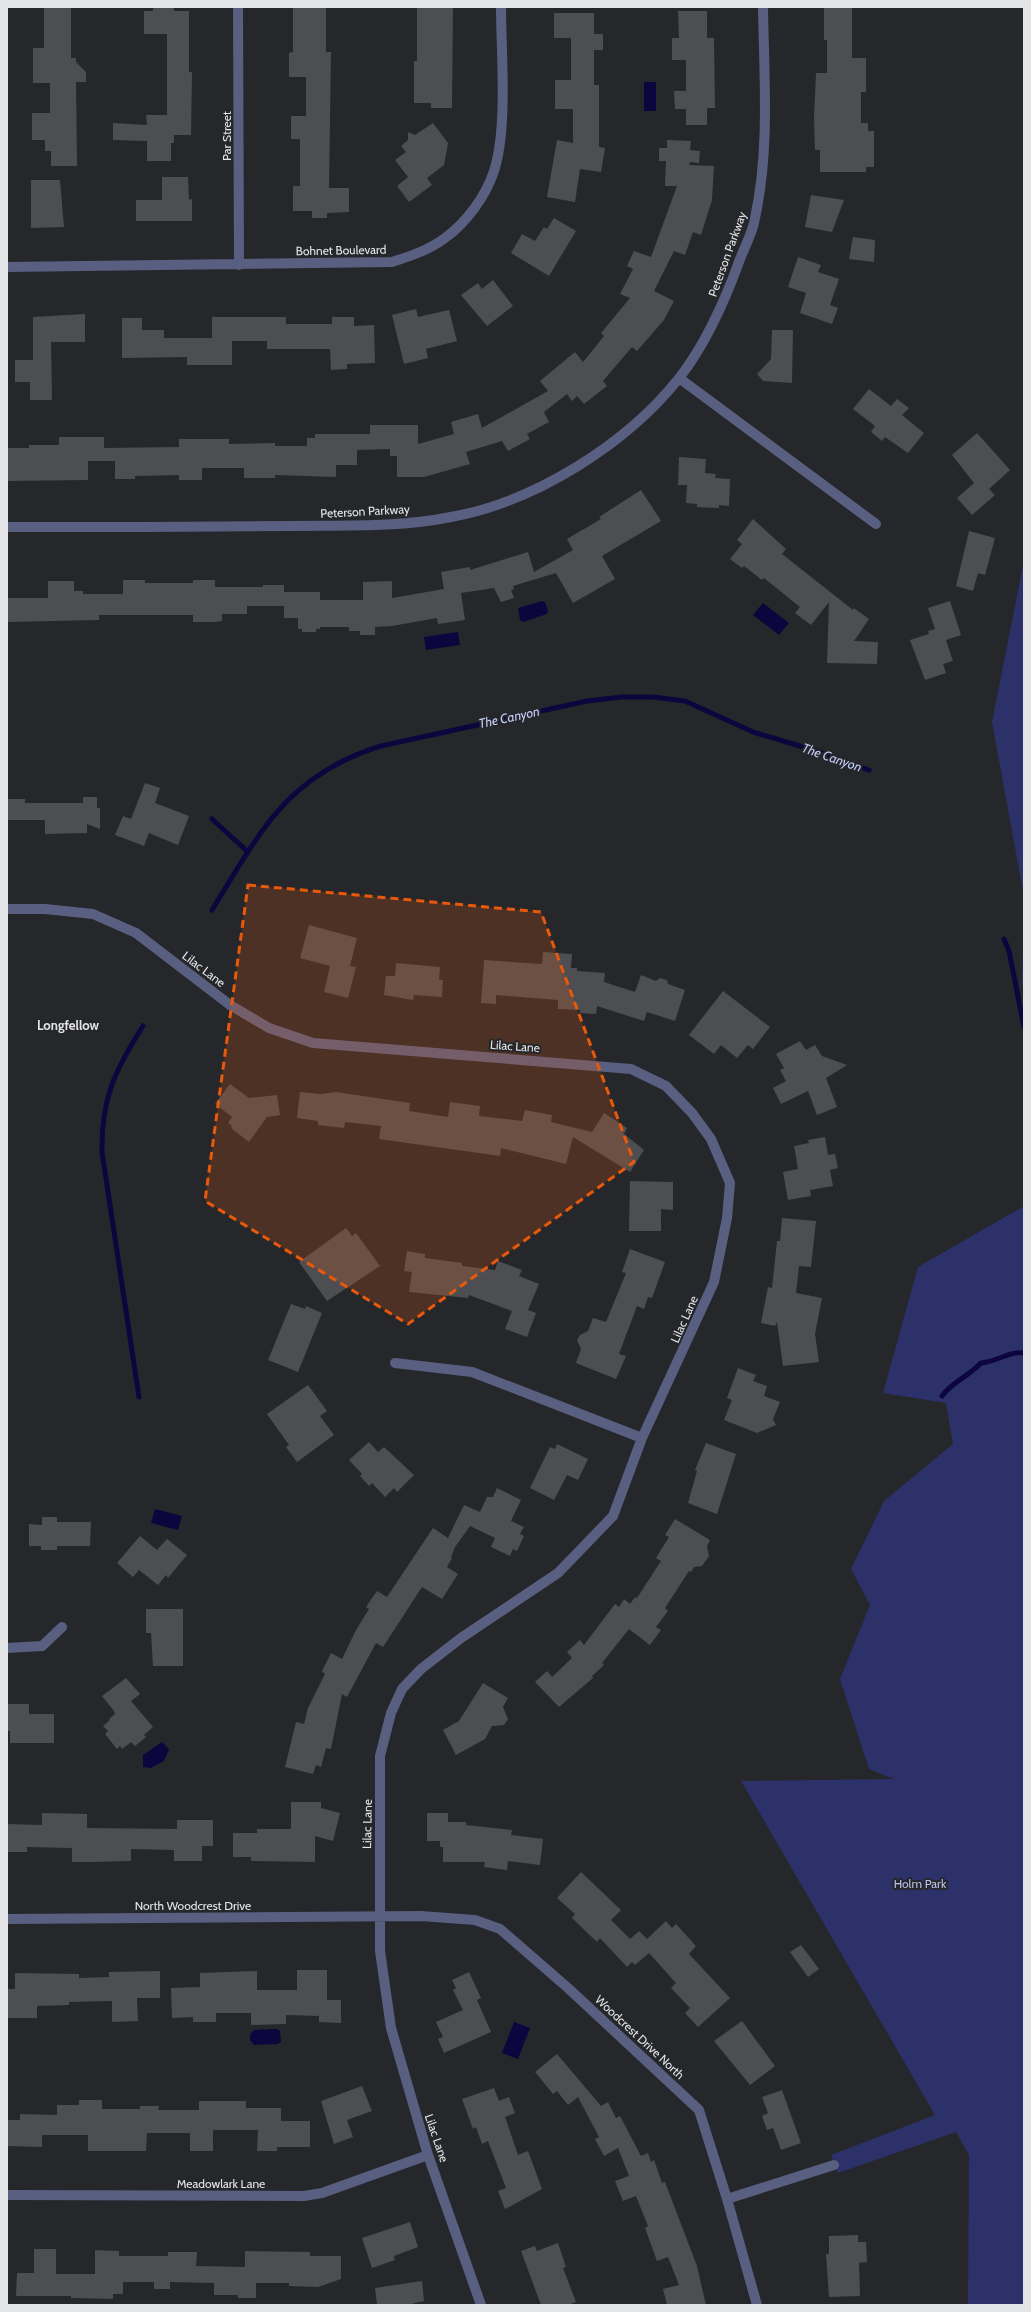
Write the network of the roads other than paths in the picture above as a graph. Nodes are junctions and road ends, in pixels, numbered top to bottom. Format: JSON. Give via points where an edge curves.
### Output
{"nodes":[{"id":1,"x":238,"y":7,"type":"edge"},
{"id":2,"x":501,"y":7,"type":"edge"},
{"id":3,"x":763,"y":7,"type":"edge"},
{"id":4,"x":239,"y":265,"type":"junction"},
{"id":5,"x":7,"y":267,"type":"edge"},
{"id":6,"x":679,"y":378,"type":"junction"},
{"id":7,"x":876,"y":524,"type":"dead end"},
{"id":8,"x":7,"y":527,"type":"edge"},
{"id":9,"x":7,"y":909,"type":"edge"},
{"id":10,"x":395,"y":1363,"type":"dead end"},
{"id":11,"x":642,"y":1438,"type":"junction"},
{"id":12,"x":62,"y":1627,"type":"dead end"},
{"id":13,"x":7,"y":1648,"type":"edge"},
{"id":14,"x":380,"y":1916,"type":"junction"},
{"id":15,"x":7,"y":1919,"type":"edge"},
{"id":16,"x":428,"y":2155,"type":"junction"},
{"id":17,"x":834,"y":2165,"type":"dead end"},
{"id":18,"x":7,"y":2195,"type":"edge"},
{"id":19,"x":727,"y":2199,"type":"junction"},
{"id":20,"x":482,"y":2305,"type":"edge"},
{"id":21,"x":757,"y":2305,"type":"edge"}],
"edges":[{"from":1,"to":4,"type":"street","name":"Par Street"},
{"from":2,"to":4,"type":"street","name":"Bohnet Boulevard","via":[[501,140],[494,170],[484,193],[467,217],[445,238],[422,252],[392,262]]},
{"from":3,"to":6,"type":"street","name":"Peterson Parkway","via":[[764,150],[755,220],[716,320],[700,349]]},
{"from":4,"to":5,"type":"street","name":"Bohnet Boulevard"},
{"from":6,"to":7,"type":"street"},
{"from":6,"to":8,"type":"street","name":"Peterson Parkway","via":[[650,410],[628,429],[574,468],[498,504],[451,518],[354,525]]},
{"from":9,"to":11,"type":"street","name":"Lilac Lane","via":[[45,909],[93,914],[136,933],[230,1005],[269,1028],[313,1043],[631,1069],[666,1086],[692,1113],[711,1139],[730,1182],[727,1218],[714,1282]]},
{"from":10,"to":11,"type":"street","via":[[472,1372]]},
{"from":11,"to":14,"type":"street","name":"Lilac Lane","via":[[613,1516],[576,1556],[558,1573],[461,1638],[420,1670],[402,1688],[391,1713],[380,1756]]},
{"from":12,"to":13,"type":"street","via":[[42,1646]]},
{"from":14,"to":15,"type":"street","name":"North Woodcrest Drive"},
{"from":14,"to":16,"type":"street","name":"Lilac Lane","via":[[380,1951],[391,2028]]},
{"from":14,"to":19,"type":"street","name":"Woodcrest Drive North","via":[[475,1920],[500,1929],[568,1988],[699,2110]]},
{"from":16,"to":18,"type":"street","name":"Meadowlark Lane","via":[[322,2193],[304,2196]]},
{"from":16,"to":20,"type":"street","name":"Lilac Lane"},
{"from":17,"to":19,"type":"street"},
{"from":19,"to":21,"type":"street","name":"Woodcrest Drive North"}]}
